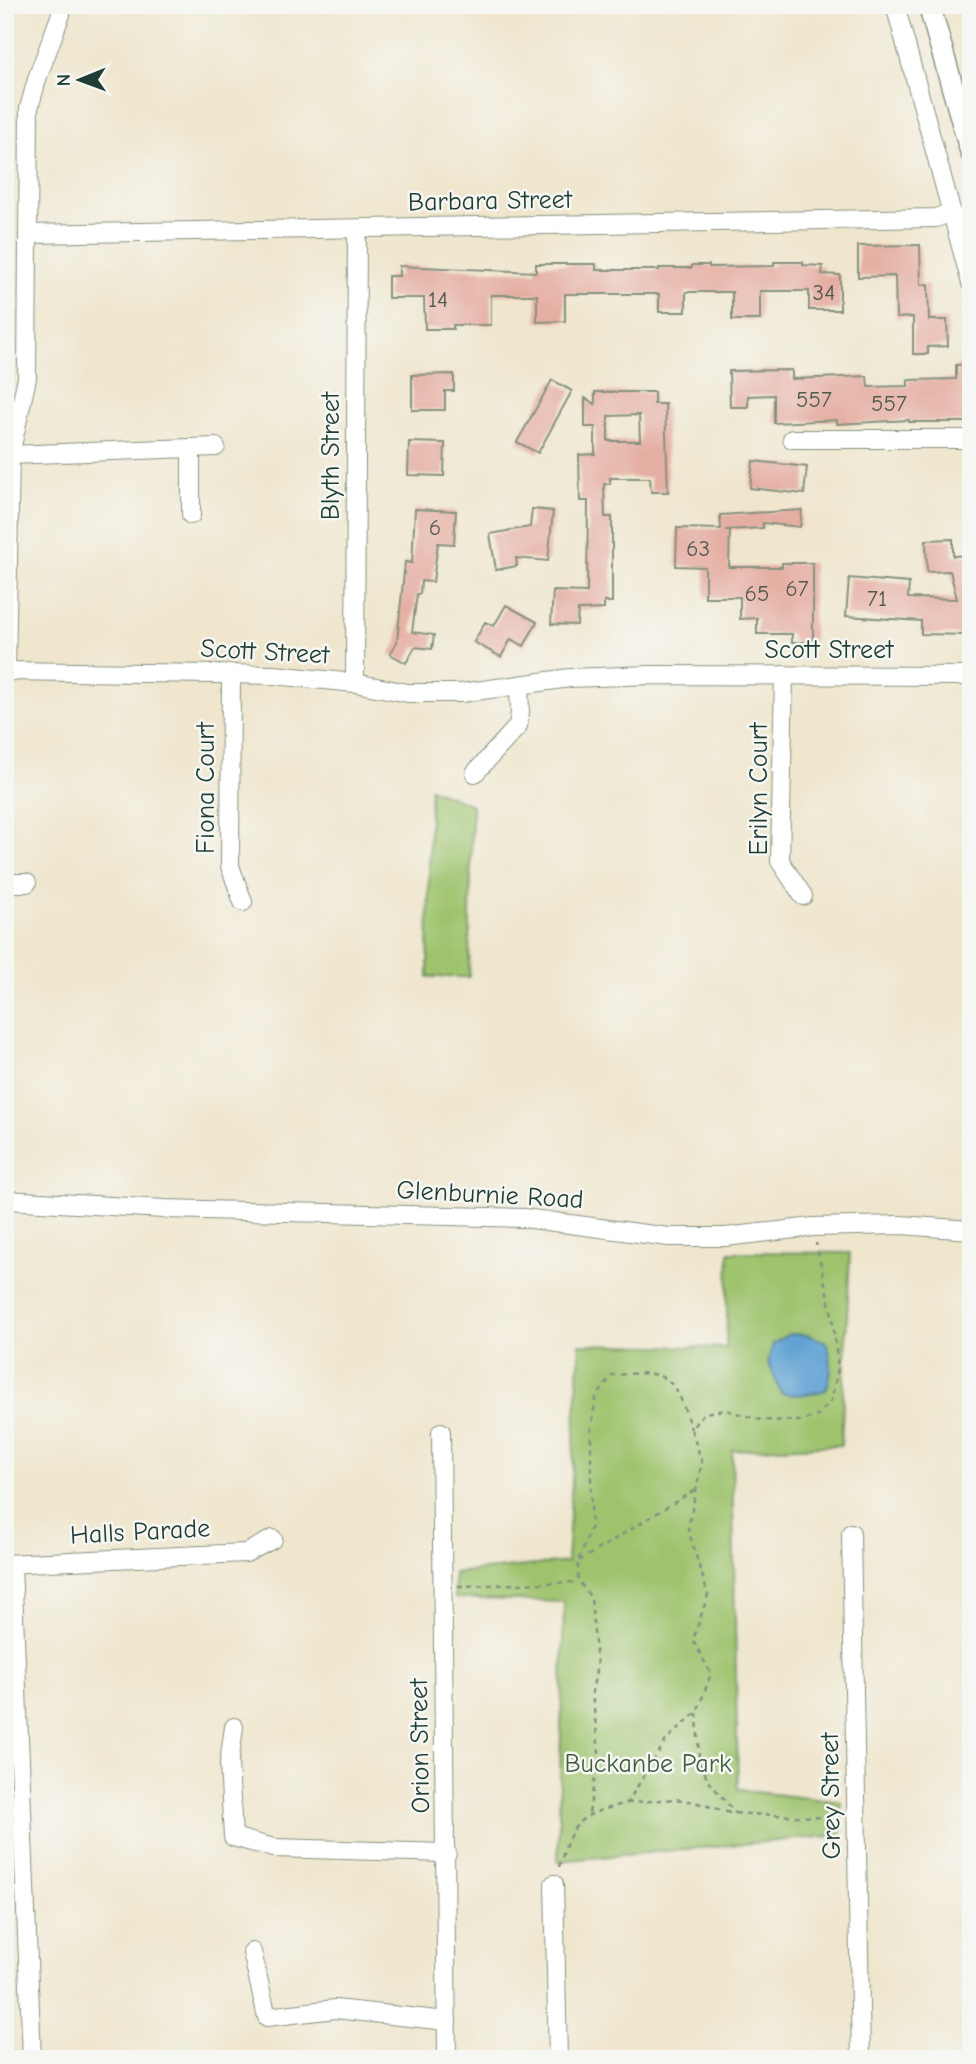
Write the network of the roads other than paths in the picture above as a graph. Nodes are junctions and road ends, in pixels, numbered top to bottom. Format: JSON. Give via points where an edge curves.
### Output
{"nodes":[{"id":1,"x":61,"y":5,"type":"edge"},
{"id":2,"x":895,"y":5,"type":"edge"},
{"id":3,"x":929,"y":5,"type":"edge"},
{"id":4,"x":971,"y":152,"type":"edge"},
{"id":5,"x":952,"y":212,"type":"junction"},
{"id":6,"x":357,"y":229,"type":"junction"},
{"id":7,"x":28,"y":234,"type":"junction"},
{"id":8,"x":971,"y":283,"type":"edge"},
{"id":9,"x":792,"y":439,"type":"dead end"},
{"id":10,"x":971,"y":439,"type":"edge"},
{"id":11,"x":216,"y":447,"type":"dead end"},
{"id":12,"x":191,"y":448,"type":"junction"},
{"id":13,"x":10,"y":455,"type":"junction"},
{"id":14,"x":191,"y":515,"type":"dead end"},
{"id":15,"x":6,"y":671,"type":"edge"},
{"id":16,"x":231,"y":673,"type":"junction"},
{"id":17,"x":784,"y":675,"type":"junction"},
{"id":18,"x":971,"y":676,"type":"edge"},
{"id":19,"x":355,"y":683,"type":"junction"},
{"id":20,"x":519,"y":686,"type":"junction"},
{"id":21,"x":475,"y":773,"type":"dead end"},
{"id":22,"x":5,"y":883,"type":"edge"},
{"id":23,"x":27,"y":883,"type":"dead end"},
{"id":24,"x":803,"y":896,"type":"dead end"},
{"id":25,"x":243,"y":902,"type":"dead end"},
{"id":26,"x":5,"y":1200,"type":"edge"},
{"id":27,"x":971,"y":1230,"type":"edge"},
{"id":28,"x":441,"y":1432,"type":"dead end"},
{"id":29,"x":851,"y":1533,"type":"dead end"},
{"id":30,"x":273,"y":1539,"type":"dead end"},
{"id":31,"x":9,"y":1564,"type":"edge"},
{"id":32,"x":234,"y":1727,"type":"dead end"},
{"id":33,"x":447,"y":1853,"type":"junction"},
{"id":34,"x":554,"y":1884,"type":"road end"},
{"id":35,"x":252,"y":1952,"type":"dead end"},
{"id":36,"x":447,"y":2021,"type":"junction"},
{"id":37,"x":32,"y":2059,"type":"edge"},
{"id":38,"x":447,"y":2059,"type":"edge"},
{"id":39,"x":558,"y":2059,"type":"edge"},
{"id":40,"x":861,"y":2059,"type":"edge"}],
"edges":[{"from":1,"to":7,"type":"street","via":[[29,108]]},
{"from":2,"to":5,"type":"street"},
{"from":3,"to":4,"type":"main road"},
{"from":5,"to":6,"type":"street","name":"Barbara Street","via":[[936,218]]},
{"from":5,"to":8,"type":"street"},
{"from":6,"to":7,"type":"street","name":"Barbara Street"},
{"from":6,"to":19,"type":"street","name":"Blyth Street"},
{"from":7,"to":13,"type":"street","via":[[27,378]]},
{"from":9,"to":10,"type":"street"},
{"from":11,"to":12,"type":"street"},
{"from":12,"to":13,"type":"street"},
{"from":12,"to":14,"type":"street"},
{"from":13,"to":15,"type":"street"},
{"from":15,"to":16,"type":"street","name":"Scott Street"},
{"from":16,"to":19,"type":"street","name":"Scott Street"},
{"from":16,"to":25,"type":"street","name":"Fiona Court","via":[[230,866]]},
{"from":17,"to":18,"type":"street","name":"Scott Street"},
{"from":17,"to":20,"type":"street","name":"Scott Street","via":[[592,677]]},
{"from":17,"to":24,"type":"street","name":"Erilyn Court","via":[[780,861]]},
{"from":19,"to":20,"type":"street","name":"Scott Street","via":[[408,692],[461,693]]},
{"from":20,"to":21,"type":"street","via":[[517,726]]},
{"from":22,"to":23,"type":"street"},
{"from":26,"to":27,"type":"street","name":"Glenburnie Road","via":[[524,1218],[669,1237],[725,1237],[813,1227],[900,1225]]},
{"from":28,"to":33,"type":"street","name":"Orion Street"},
{"from":29,"to":40,"type":"street","name":"Grey Street"},
{"from":30,"to":31,"type":"street","name":"Halls Parade","via":[[246,1553]]},
{"from":31,"to":37,"type":"street"},
{"from":32,"to":33,"type":"street","via":[[229,1763],[233,1837],[274,1848]]},
{"from":33,"to":36,"type":"street","name":"Orion Street"},
{"from":34,"to":39,"type":"street"},
{"from":35,"to":36,"type":"street","via":[[267,2017],[335,2008]]},
{"from":36,"to":38,"type":"street","name":"Orion Street"}]}
